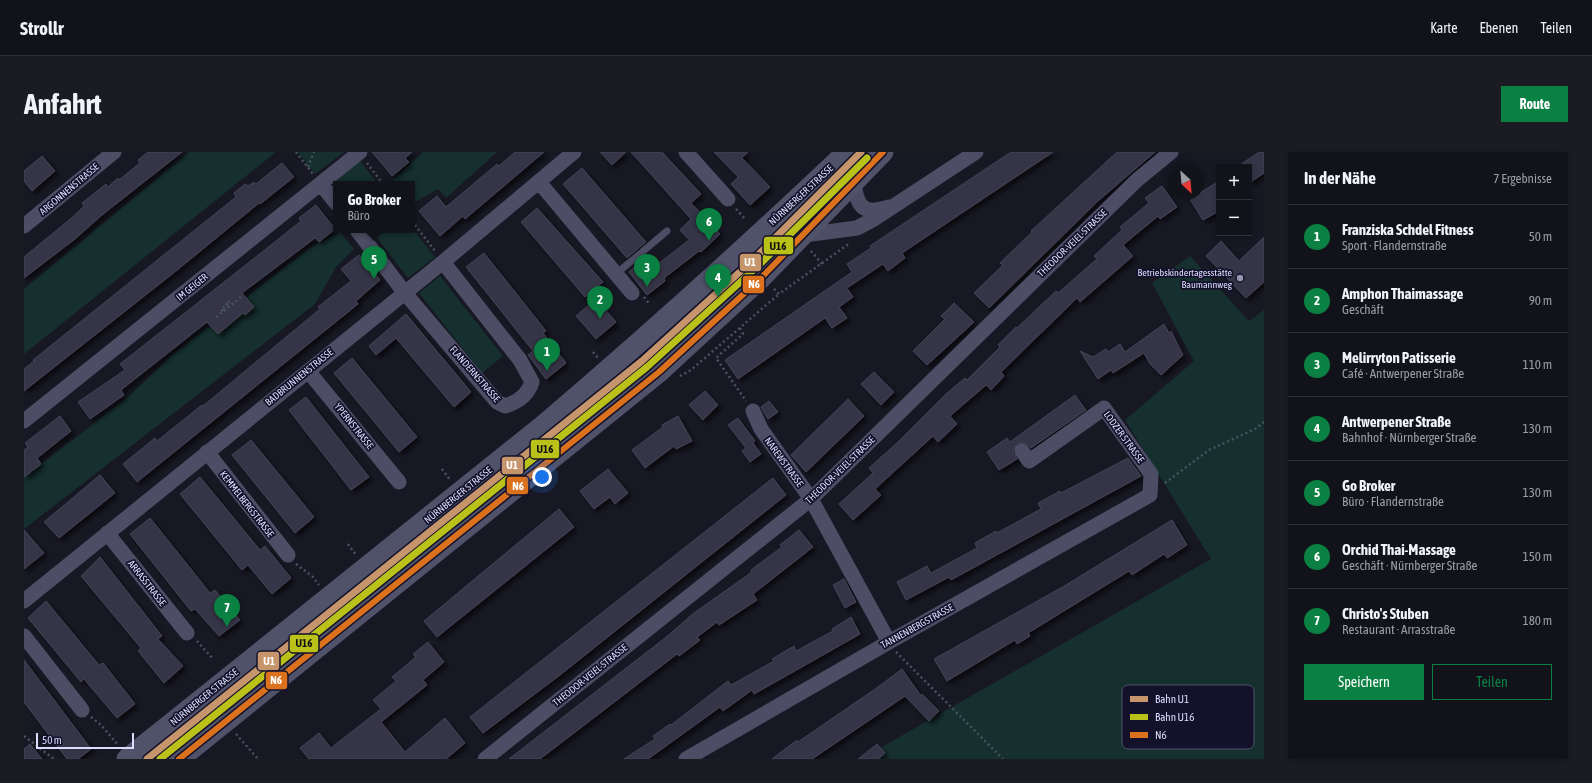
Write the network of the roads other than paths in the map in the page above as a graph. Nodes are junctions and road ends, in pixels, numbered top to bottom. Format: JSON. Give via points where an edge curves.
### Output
{"nodes":[{"id":1,"x":114,"y":152,"type":"edge"},
{"id":2,"x":360,"y":152,"type":"edge"},
{"id":3,"x":574,"y":152,"type":"edge"},
{"id":4,"x":686,"y":152,"type":"edge"},
{"id":5,"x":847,"y":152,"type":"edge"},
{"id":6,"x":883,"y":152,"type":"edge"},
{"id":7,"x":976,"y":152,"type":"edge"},
{"id":8,"x":1171,"y":152,"type":"edge"},
{"id":9,"x":539,"y":182,"type":"junction"},
{"id":10,"x":854,"y":183,"type":"junction"},
{"id":11,"x":321,"y":184,"type":"junction"},
{"id":12,"x":333,"y":199,"type":"edge"},
{"id":13,"x":728,"y":199,"type":"dead end"},
{"id":14,"x":892,"y":206,"type":"junction"},
{"id":15,"x":24,"y":226,"type":"edge"},
{"id":16,"x":667,"y":231,"type":"dead end"},
{"id":17,"x":359,"y":233,"type":"edge"},
{"id":18,"x":804,"y":235,"type":"junction"},
{"id":19,"x":443,"y":262,"type":"junction"},
{"id":20,"x":616,"y":274,"type":"junction"},
{"id":21,"x":404,"y":292,"type":"junction"},
{"id":22,"x":632,"y":293,"type":"dead end"},
{"id":23,"x":308,"y":371,"type":"junction"},
{"id":24,"x":753,"y":411,"type":"road end"},
{"id":25,"x":24,"y":421,"type":"edge"},
{"id":26,"x":1022,"y":450,"type":"dead end"},
{"id":27,"x":207,"y":452,"type":"junction"},
{"id":28,"x":399,"y":482,"type":"dead end"},
{"id":29,"x":1150,"y":495,"type":"joint"},
{"id":30,"x":811,"y":499,"type":"junction"},
{"id":31,"x":108,"y":533,"type":"junction"},
{"id":32,"x":288,"y":555,"type":"road end"},
{"id":33,"x":24,"y":600,"type":"edge"},
{"id":34,"x":187,"y":633,"type":"road end"},
{"id":35,"x":24,"y":636,"type":"edge"},
{"id":36,"x":889,"y":642,"type":"junction"},
{"id":37,"x":82,"y":710,"type":"road end"},
{"id":38,"x":127,"y":759,"type":"edge"},
{"id":39,"x":179,"y":759,"type":"edge"},
{"id":40,"x":485,"y":759,"type":"edge"},
{"id":41,"x":686,"y":759,"type":"edge"}],
"edges":[{"from":1,"to":15,"type":"street","name":"ARGONNENSTRASSE"},
{"from":2,"to":11,"type":"street","name":"IM GEIGER"},
{"from":3,"to":9,"type":"street","name":"BADBRUNNENSTRASSE"},
{"from":4,"to":13,"type":"street"},
{"from":5,"to":38,"type":"main road","name":"NÜRNBERGER STRASSE","via":[[772,224],[608,371],[489,470]]},
{"from":6,"to":10,"type":"main road"},
{"from":7,"to":14,"type":"street"},
{"from":8,"to":30,"type":"street","name":"THEODOR-VEIEL-STRASSE","via":[[1137,180]]},
{"from":9,"to":19,"type":"street","name":"BADBRUNNENSTRASSE"},
{"from":9,"to":20,"type":"street"},
{"from":10,"to":14,"type":"street","via":[[856,199],[866,209],[877,211]]},
{"from":10,"to":18,"type":"main road"},
{"from":11,"to":12,"type":"street"},
{"from":11,"to":25,"type":"street","name":"IM GEIGER"},
{"from":14,"to":18,"type":"street","via":[[857,228]]},
{"from":16,"to":20,"type":"lane"},
{"from":17,"to":21,"type":"street","name":"FLANDERNSTRASSE"},
{"from":18,"to":39,"type":"main road","via":[[762,278],[659,372]]},
{"from":19,"to":21,"type":"street","name":"BADBRUNNENSTRASSE"},
{"from":19,"to":21,"type":"street","name":"FLANDERNSTRASSE","via":[[520,360],[532,382],[524,396],[505,406],[497,402]]},
{"from":20,"to":22,"type":"street"},
{"from":21,"to":23,"type":"street","name":"BADBRUNNENSTRASSE"},
{"from":23,"to":27,"type":"street","name":"BADBRUNNENSTRASSE"},
{"from":23,"to":28,"type":"street","name":"YPERNSTRASSE"},
{"from":24,"to":30,"type":"street","name":"NAREWSTRASSE","via":[[761,429]]},
{"from":26,"to":29,"type":"street","name":"LODZER STRASSE","via":[[1029,461],[1104,408],[1151,474]]},
{"from":27,"to":31,"type":"street","name":"BADBRUNNENSTRASSE"},
{"from":27,"to":32,"type":"street","name":"KEMMELBERGSTRASSE"},
{"from":29,"to":36,"type":"street","name":"TANNENBERGSTRASSE"},
{"from":30,"to":36,"type":"street","name":"NAREWSTRASSE"},
{"from":30,"to":40,"type":"street","name":"THEODOR-VEIEL-STRASSE"},
{"from":31,"to":33,"type":"street","name":"BADBRUNNENSTRASSE"},
{"from":31,"to":34,"type":"street","name":"ARRASSTRASSE"},
{"from":35,"to":37,"type":"street"},
{"from":36,"to":41,"type":"street","name":"TANNENBERGSTRASSE"}]}
